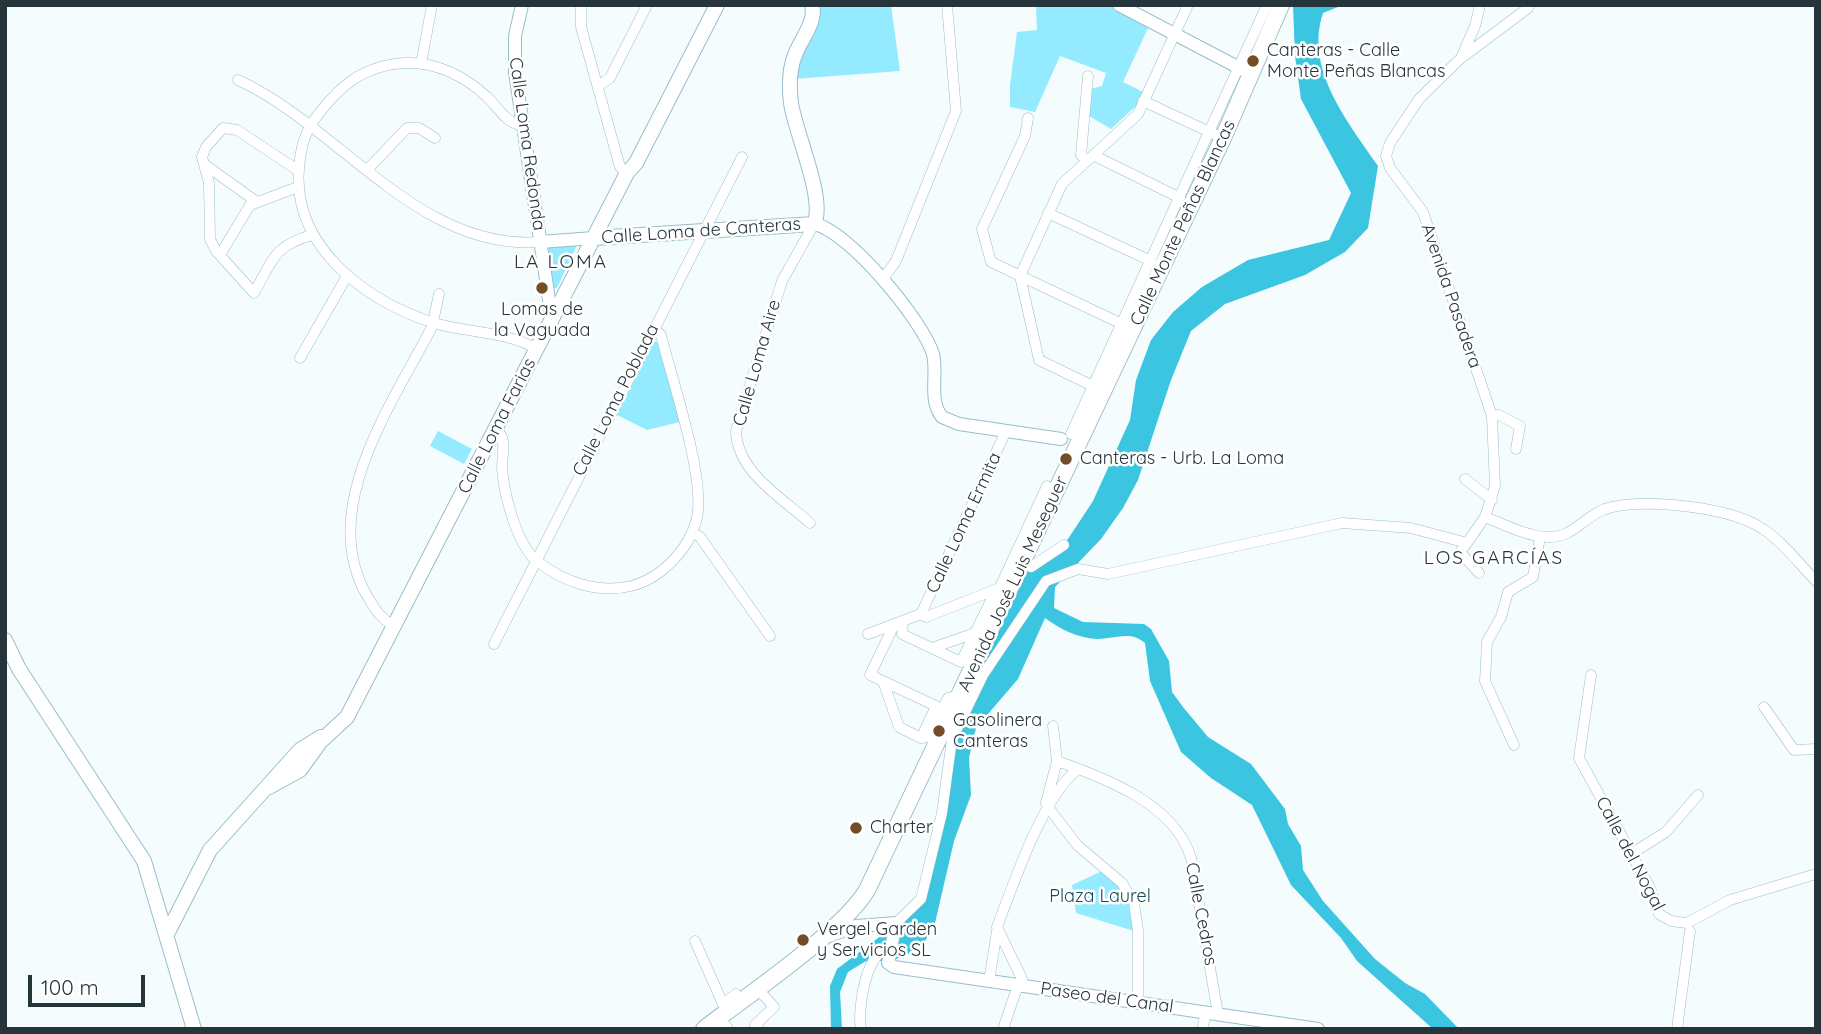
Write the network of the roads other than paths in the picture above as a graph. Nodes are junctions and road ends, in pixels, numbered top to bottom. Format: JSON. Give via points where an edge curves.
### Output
{"nodes":[{"id":1,"x":432,"y":5,"type":"edge"},
{"id":2,"x":522,"y":5,"type":"edge"},
{"id":3,"x":581,"y":5,"type":"edge"},
{"id":4,"x":647,"y":5,"type":"edge"},
{"id":5,"x":717,"y":5,"type":"edge"},
{"id":6,"x":812,"y":5,"type":"edge"},
{"id":7,"x":947,"y":5,"type":"edge"},
{"id":8,"x":1119,"y":5,"type":"edge"},
{"id":9,"x":1188,"y":5,"type":"edge"},
{"id":10,"x":1268,"y":5,"type":"edge"},
{"id":11,"x":1281,"y":5,"type":"edge"},
{"id":12,"x":1480,"y":5,"type":"edge"},
{"id":13,"x":1528,"y":8,"type":"dead end"},
{"id":14,"x":1174,"y":34,"type":"junction"},
{"id":15,"x":1461,"y":58,"type":"junction"},
{"id":16,"x":421,"y":64,"type":"junction"},
{"id":17,"x":1245,"y":72,"type":"junction"},
{"id":18,"x":1088,"y":75,"type":"dead end"},
{"id":19,"x":238,"y":80,"type":"dead end"},
{"id":20,"x":598,"y":86,"type":"junction"},
{"id":21,"x":1143,"y":101,"type":"junction"},
{"id":22,"x":1028,"y":118,"type":"dead end"},
{"id":23,"x":311,"y":125,"type":"junction"},
{"id":24,"x":523,"y":125,"type":"junction"},
{"id":25,"x":1217,"y":135,"type":"junction"},
{"id":26,"x":435,"y":138,"type":"dead end"},
{"id":27,"x":742,"y":158,"type":"dead end"},
{"id":28,"x":1090,"y":158,"type":"junction"},
{"id":29,"x":204,"y":164,"type":"junction"},
{"id":30,"x":367,"y":170,"type":"junction"},
{"id":31,"x":299,"y":171,"type":"junction"},
{"id":32,"x":627,"y":173,"type":"junction"},
{"id":33,"x":298,"y":187,"type":"junction"},
{"id":34,"x":1180,"y":198,"type":"junction"},
{"id":35,"x":257,"y":202,"type":"junction"},
{"id":36,"x":1048,"y":214,"type":"junction"},
{"id":37,"x":814,"y":224,"type":"junction"},
{"id":38,"x":705,"y":230,"type":"junction"},
{"id":39,"x":312,"y":235,"type":"junction"},
{"id":40,"x":594,"y":238,"type":"junction"},
{"id":41,"x":540,"y":242,"type":"junction"},
{"id":42,"x":220,"y":255,"type":"junction"},
{"id":43,"x":1151,"y":261,"type":"junction"},
{"id":44,"x":347,"y":276,"type":"junction"},
{"id":45,"x":1020,"y":276,"type":"junction"},
{"id":46,"x":883,"y":279,"type":"junction"},
{"id":47,"x":547,"y":291,"type":"junction"},
{"id":48,"x":566,"y":291,"type":"junction"},
{"id":49,"x":439,"y":294,"type":"dead end"},
{"id":50,"x":552,"y":320,"type":"junction"},
{"id":51,"x":433,"y":322,"type":"junction"},
{"id":52,"x":1122,"y":324,"type":"junction"},
{"id":53,"x":653,"y":328,"type":"junction"},
{"id":54,"x":537,"y":349,"type":"junction"},
{"id":55,"x":300,"y":358,"type":"dead end"},
{"id":56,"x":1093,"y":386,"type":"junction"},
{"id":57,"x":1492,"y":416,"type":"junction"},
{"id":58,"x":495,"y":429,"type":"junction"},
{"id":59,"x":1006,"y":431,"type":"junction"},
{"id":60,"x":1071,"y":437,"type":"junction"},
{"id":61,"x":1516,"y":449,"type":"dead end"},
{"id":62,"x":1465,"y":479,"type":"dead end"},
{"id":63,"x":1047,"y":486,"type":"dead end"},
{"id":64,"x":1492,"y":500,"type":"junction"},
{"id":65,"x":1485,"y":517,"type":"junction"},
{"id":66,"x":810,"y":523,"type":"dead end"},
{"id":67,"x":692,"y":532,"type":"junction"},
{"id":68,"x":1540,"y":537,"type":"junction"},
{"id":69,"x":1467,"y":543,"type":"junction"},
{"id":70,"x":1064,"y":545,"type":"dead end"},
{"id":71,"x":536,"y":561,"type":"junction"},
{"id":72,"x":1023,"y":562,"type":"junction"},
{"id":73,"x":1479,"y":573,"type":"dead end"},
{"id":74,"x":1816,"y":581,"type":"edge"},
{"id":75,"x":1002,"y":589,"type":"junction"},
{"id":76,"x":921,"y":614,"type":"junction"},
{"id":77,"x":898,"y":624,"type":"junction"},
{"id":78,"x":394,"y":626,"type":"junction"},
{"id":79,"x":975,"y":632,"type":"junction"},
{"id":80,"x":868,"y":634,"type":"dead end"},
{"id":81,"x":770,"y":636,"type":"dead end"},
{"id":82,"x":5,"y":640,"type":"edge"},
{"id":83,"x":494,"y":645,"type":"dead end"},
{"id":84,"x":932,"y":648,"type":"junction"},
{"id":85,"x":1591,"y":675,"type":"dead end"},
{"id":86,"x":883,"y":681,"type":"junction"},
{"id":87,"x":961,"y":695,"type":"junction"},
{"id":88,"x":1764,"y":707,"type":"dead end"},
{"id":89,"x":1053,"y":726,"type":"dead end"},
{"id":90,"x":925,"y":737,"type":"junction"},
{"id":91,"x":1514,"y":745,"type":"dead end"},
{"id":92,"x":1816,"y":749,"type":"edge"},
{"id":93,"x":1057,"y":761,"type":"junction"},
{"id":94,"x":1078,"y":769,"type":"junction"},
{"id":95,"x":1698,"y":795,"type":"dead end"},
{"id":96,"x":1048,"y":807,"type":"junction"},
{"id":97,"x":1038,"y":830,"type":"junction"},
{"id":98,"x":1631,"y":854,"type":"junction"},
{"id":99,"x":1816,"y":874,"type":"edge"},
{"id":100,"x":896,"y":923,"type":"junction"},
{"id":101,"x":997,"y":927,"type":"junction"},
{"id":102,"x":1690,"y":931,"type":"dead end"},
{"id":103,"x":167,"y":934,"type":"junction"},
{"id":104,"x":695,"y":941,"type":"dead end"},
{"id":105,"x":815,"y":942,"type":"junction"},
{"id":106,"x":889,"y":948,"type":"junction"},
{"id":107,"x":989,"y":981,"type":"junction"},
{"id":108,"x":1020,"y":986,"type":"junction"},
{"id":109,"x":757,"y":988,"type":"junction"},
{"id":110,"x":736,"y":994,"type":"dead end"},
{"id":111,"x":1138,"y":1003,"type":"junction"},
{"id":112,"x":1212,"y":1013,"type":"junction"},
{"id":113,"x":724,"y":1015,"type":"edge"},
{"id":114,"x":193,"y":1026,"type":"edge"},
{"id":115,"x":757,"y":1027,"type":"edge"},
{"id":116,"x":704,"y":1029,"type":"edge"},
{"id":117,"x":861,"y":1029,"type":"edge"},
{"id":118,"x":1003,"y":1029,"type":"edge"},
{"id":119,"x":1202,"y":1029,"type":"edge"},
{"id":120,"x":1318,"y":1029,"type":"edge"},
{"id":121,"x":1676,"y":1029,"type":"edge"}],
"edges":[{"from":1,"to":16,"type":"street"},
{"from":2,"to":24,"type":"street","name":"Calle Loma Redonda","via":[[514,48]]},
{"from":3,"to":20,"type":"street","via":[[580,24]]},
{"from":4,"to":20,"type":"street","via":[[610,78]]},
{"from":5,"to":32,"type":"main road","name":"Calle Loma Farias"},
{"from":6,"to":37,"type":"main road","via":[[813,16],[794,57],[790,87],[817,206]]},
{"from":7,"to":46,"type":"street","via":[[955,114],[896,261]]},
{"from":8,"to":14,"type":"street"},
{"from":9,"to":14,"type":"street"},
{"from":10,"to":17,"type":"street","name":"Calle Monte Peñas Blancas"},
{"from":11,"to":17,"type":"main road","name":"Calle Monte Peñas Blancas"},
{"from":12,"to":15,"type":"street","name":"Avenida Pasadera"},
{"from":13,"to":15,"type":"street"},
{"from":14,"to":17,"type":"street"},
{"from":14,"to":21,"type":"street"},
{"from":15,"to":57,"type":"street","name":"Avenida Pasadera","via":[[1419,99],[1386,156],[1423,212]]},
{"from":16,"to":23,"type":"street","via":[[391,64],[355,77],[329,98]]},
{"from":16,"to":24,"type":"street","via":[[463,78],[511,121]]},
{"from":17,"to":25,"type":"main road","name":"Calle Monte Peñas Blancas"},
{"from":18,"to":28,"type":"street","via":[[1081,155]]},
{"from":19,"to":23,"type":"street","name":"Calle Loma de Canteras"},
{"from":20,"to":32,"type":"street","via":[[620,167]]},
{"from":21,"to":25,"type":"street"},
{"from":21,"to":28,"type":"street","via":[[1138,114]]},
{"from":22,"to":45,"type":"street","via":[[1025,136],[982,229],[991,262]]},
{"from":23,"to":30,"type":"street","name":"Calle Loma de Canteras"},
{"from":23,"to":31,"type":"street"},
{"from":24,"to":41,"type":"street","name":"Calle Loma Redonda"},
{"from":25,"to":34,"type":"street","name":"Calle Monte Peñas Blancas"},
{"from":25,"to":60,"type":"main road","name":"Calle Monte Peñas Blancas"},
{"from":26,"to":30,"type":"street","via":[[419,128],[407,128]]},
{"from":27,"to":38,"type":"street","name":"Calle Loma Poblada"},
{"from":28,"to":34,"type":"street"},
{"from":28,"to":36,"type":"street","via":[[1062,184]]},
{"from":29,"to":31,"type":"street","via":[[204,150],[226,126]]},
{"from":29,"to":35,"type":"street"},
{"from":29,"to":42,"type":"street","via":[[210,239]]},
{"from":30,"to":41,"type":"street","name":"Calle Loma de Canteras","via":[[438,219],[501,239]]},
{"from":31,"to":33,"type":"street"},
{"from":32,"to":40,"type":"main road","name":"Calle Loma Farias"},
{"from":33,"to":35,"type":"street"},
{"from":33,"to":39,"type":"street"},
{"from":34,"to":43,"type":"street","name":"Calle Monte Peñas Blancas"},
{"from":35,"to":42,"type":"street","via":[[247,208]]},
{"from":36,"to":43,"type":"street"},
{"from":36,"to":45,"type":"street"},
{"from":37,"to":38,"type":"main road","name":"Calle Loma de Canteras"},
{"from":37,"to":46,"type":"street","name":"Calle Loma de Canteras","via":[[835,232]]},
{"from":37,"to":66,"type":"street","name":"Calle Loma Aire","via":[[782,281],[736,431],[747,466]]},
{"from":38,"to":40,"type":"main road","name":"Calle Loma de Canteras"},
{"from":38,"to":53,"type":"street","name":"Calle Loma Poblada"},
{"from":39,"to":42,"type":"street","via":[[279,249],[254,293]]},
{"from":39,"to":44,"type":"street"},
{"from":40,"to":41,"type":"street","name":"Calle Loma de Canteras"},
{"from":40,"to":48,"type":"main road","name":"Calle Loma Farias"},
{"from":41,"to":47,"type":"street","name":"Calle Loma Redonda"},
{"from":43,"to":52,"type":"street","name":"Calle Monte Peñas Blancas"},
{"from":44,"to":51,"type":"street"},
{"from":44,"to":55,"type":"street"},
{"from":45,"to":52,"type":"street"},
{"from":45,"to":56,"type":"street","via":[[1039,360]]},
{"from":46,"to":59,"type":"street","name":"Calle Loma de Canteras","via":[[931,350],[938,414],[952,423]]},
{"from":47,"to":48,"type":"street","via":[[555,300]]},
{"from":47,"to":50,"type":"street","name":"Calle Loma Redonda"},
{"from":48,"to":50,"type":"main road","name":"Calle Loma Farias"},
{"from":49,"to":51,"type":"street"},
{"from":50,"to":54,"type":"main road","name":"Calle Loma Farias"},
{"from":51,"to":54,"type":"street","via":[[523,341]]},
{"from":51,"to":78,"type":"street","via":[[362,464],[353,494],[351,530],[357,576],[376,612]]},
{"from":52,"to":56,"type":"street","name":"Calle Monte Peñas Blancas"},
{"from":53,"to":67,"type":"street","via":[[662,335],[695,476],[698,513]]},
{"from":53,"to":71,"type":"street","name":"Calle Loma Poblada"},
{"from":54,"to":58,"type":"main road","name":"Calle Loma Farias"},
{"from":56,"to":60,"type":"street","name":"Calle Monte Peñas Blancas"},
{"from":57,"to":61,"type":"street","via":[[1520,426]]},
{"from":57,"to":64,"type":"street","name":"Avenida Pasadera"},
{"from":58,"to":71,"type":"street","via":[[502,439],[506,500]]},
{"from":58,"to":78,"type":"main road","name":"Calle Loma Farias"},
{"from":59,"to":60,"type":"street","name":"Calle Loma de Canteras"},
{"from":59,"to":76,"type":"street","name":"Calle Loma Ermita"},
{"from":60,"to":72,"type":"main road","name":"Avenida José Luis Meseguer","via":[[1073,457]]},
{"from":62,"to":64,"type":"street"},
{"from":63,"to":75,"type":"street"},
{"from":64,"to":65,"type":"street","name":"Avenida Pasadera"},
{"from":65,"to":68,"type":"street"},
{"from":65,"to":69,"type":"street","name":"Avenida Pasadera"},
{"from":67,"to":71,"type":"street","via":[[663,570],[624,588],[583,585]]},
{"from":67,"to":81,"type":"street","via":[[701,537]]},
{"from":68,"to":74,"type":"street","via":[[1566,534],[1586,518],[1610,508],[1708,509],[1765,529]]},
{"from":68,"to":91,"type":"street","via":[[1533,577],[1508,592],[1487,642],[1487,691]]},
{"from":69,"to":73,"type":"street","via":[[1460,552]]},
{"from":69,"to":100,"type":"street","via":[[1419,530],[1342,523],[1108,574],[1079,569],[1046,581],[984,675],[956,729],[921,899]]},
{"from":70,"to":72,"type":"street","via":[[1031,567]]},
{"from":71,"to":83,"type":"street","name":"Calle Loma Poblada"},
{"from":72,"to":75,"type":"main road","name":"Avenida José Luis Meseguer"},
{"from":75,"to":76,"type":"street","via":[[926,617]]},
{"from":75,"to":79,"type":"street"},
{"from":75,"to":87,"type":"main road","name":"Avenida José Luis Meseguer"},
{"from":76,"to":77,"type":"street"},
{"from":77,"to":80,"type":"street"},
{"from":77,"to":84,"type":"street","via":[[902,634]]},
{"from":77,"to":86,"type":"street","via":[[870,675]]},
{"from":78,"to":103,"type":"main road","name":"Calle Loma Farias","via":[[347,717],[300,769],[269,787],[210,850]]},
{"from":79,"to":84,"type":"street"},
{"from":79,"to":84,"type":"street","via":[[961,662]]},
{"from":82,"to":103,"type":"main road","via":[[19,669],[141,855]]},
{"from":85,"to":98,"type":"street","name":"Calle del Nogal","via":[[1579,758]]},
{"from":86,"to":90,"type":"street","via":[[899,727]]},
{"from":86,"to":90,"type":"street","via":[[936,706]]},
{"from":87,"to":90,"type":"street","via":[[948,698]]},
{"from":87,"to":105,"type":"main road","name":"Avenida José Luis Meseguer","via":[[867,890],[856,906]]},
{"from":88,"to":92,"type":"street","via":[[1794,750]]},
{"from":89,"to":93,"type":"street"},
{"from":93,"to":94,"type":"street","name":"Calle Cedros"},
{"from":93,"to":97,"type":"street"},
{"from":94,"to":96,"type":"street","via":[[1063,780]]},
{"from":94,"to":112,"type":"street","name":"Calle Cedros","via":[[1149,806],[1185,843],[1194,872]]},
{"from":95,"to":98,"type":"street","via":[[1666,832]]},
{"from":96,"to":97,"type":"street"},
{"from":96,"to":111,"type":"street","via":[[1077,845],[1122,883],[1134,903]]},
{"from":97,"to":101,"type":"street"},
{"from":98,"to":99,"type":"street","name":"Calle del Nogal","via":[[1659,914],[1680,923],[1730,900]]},
{"from":100,"to":105,"type":"street","via":[[856,926]]},
{"from":100,"to":106,"type":"street"},
{"from":101,"to":107,"type":"street"},
{"from":101,"to":108,"type":"street","via":[[1022,979]]},
{"from":102,"to":121,"type":"street"},
{"from":103,"to":114,"type":"main road"},
{"from":104,"to":113,"type":"street"},
{"from":105,"to":109,"type":"main road","name":"Avenida José Luis Meseguer"},
{"from":106,"to":107,"type":"street","name":"Paseo del Canal","via":[[888,963],[897,968]]},
{"from":106,"to":117,"type":"street","via":[[881,951],[864,985],[858,1007]]},
{"from":107,"to":108,"type":"street","name":"Paseo del Canal"},
{"from":108,"to":111,"type":"street","name":"Paseo del Canal"},
{"from":108,"to":118,"type":"street"},
{"from":109,"to":113,"type":"main road","name":"Avenida José Luis Meseguer"},
{"from":109,"to":115,"type":"street","via":[[774,1007]]},
{"from":110,"to":113,"type":"street"},
{"from":111,"to":112,"type":"street","name":"Paseo del Canal"},
{"from":112,"to":119,"type":"street"},
{"from":112,"to":120,"type":"street","name":"Paseo del Canal"},
{"from":113,"to":116,"type":"main road","name":"Avenida José Luis Meseguer"}]}
